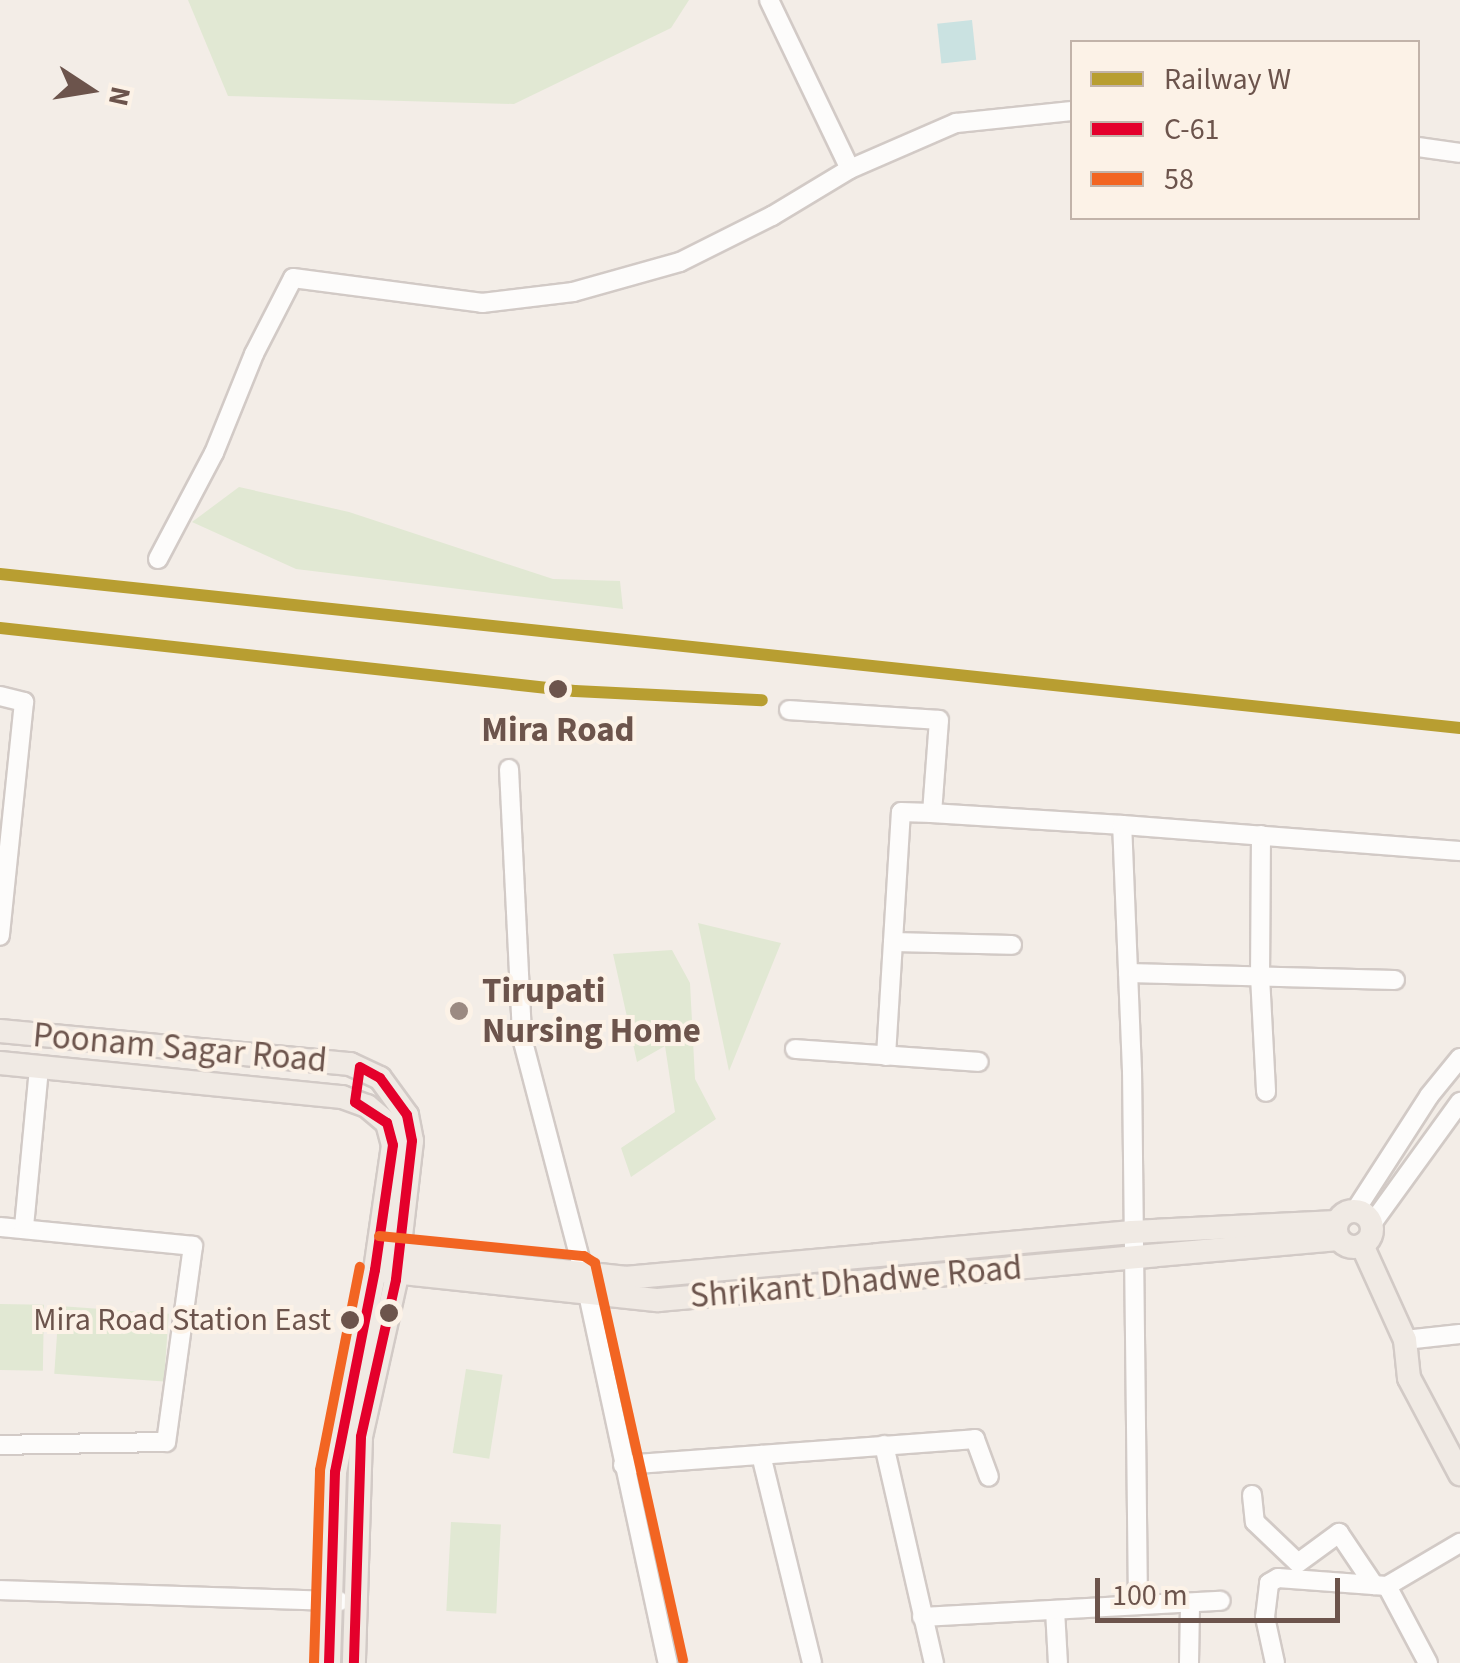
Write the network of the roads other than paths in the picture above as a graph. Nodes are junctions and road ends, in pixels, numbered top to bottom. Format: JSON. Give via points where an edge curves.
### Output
{"nodes":[{"id":1,"x":770,"y":0,"type":"edge"},
{"id":2,"x":1070,"y":111,"type":"edge"},
{"id":3,"x":1420,"y":147,"type":"edge"},
{"id":4,"x":1460,"y":153,"type":"edge"},
{"id":5,"x":850,"y":169,"type":"junction"},
{"id":6,"x":158,"y":559,"type":"dead end"},
{"id":7,"x":0,"y":696,"type":"edge"},
{"id":8,"x":788,"y":710,"type":"dead end"},
{"id":9,"x":509,"y":769,"type":"dead end"},
{"id":10,"x":932,"y":812,"type":"junction"},
{"id":11,"x":1122,"y":825,"type":"junction"},
{"id":12,"x":1262,"y":834,"type":"junction"},
{"id":13,"x":1460,"y":852,"type":"edge"},
{"id":14,"x":0,"y":936,"type":"edge"},
{"id":15,"x":893,"y":942,"type":"junction"},
{"id":16,"x":1012,"y":945,"type":"dead end"},
{"id":17,"x":1128,"y":973,"type":"junction"},
{"id":18,"x":1260,"y":976,"type":"junction"},
{"id":19,"x":1395,"y":980,"type":"dead end"},
{"id":20,"x":0,"y":1031,"type":"edge"},
{"id":21,"x":794,"y":1049,"type":"dead end"},
{"id":22,"x":886,"y":1056,"type":"junction"},
{"id":23,"x":1460,"y":1058,"type":"edge"},
{"id":24,"x":979,"y":1062,"type":"dead end"},
{"id":25,"x":0,"y":1063,"type":"edge"},
{"id":26,"x":39,"y":1067,"type":"junction"},
{"id":27,"x":1266,"y":1092,"type":"dead end"},
{"id":28,"x":1460,"y":1102,"type":"edge"},
{"id":29,"x":0,"y":1226,"type":"edge"},
{"id":30,"x":24,"y":1227,"type":"junction"},
{"id":31,"x":1353,"y":1228,"type":"junction"},
{"id":32,"x":1132,"y":1232,"type":"junction"},
{"id":33,"x":1130,"y":1258,"type":"junction"},
{"id":34,"x":389,"y":1265,"type":"junction"},
{"id":35,"x":583,"y":1271,"type":"junction"},
{"id":36,"x":588,"y":1295,"type":"junction"},
{"id":37,"x":1460,"y":1334,"type":"edge"},
{"id":38,"x":1405,"y":1340,"type":"junction"},
{"id":39,"x":0,"y":1445,"type":"edge"},
{"id":40,"x":884,"y":1446,"type":"junction"},
{"id":41,"x":761,"y":1455,"type":"junction"},
{"id":42,"x":623,"y":1465,"type":"junction"},
{"id":43,"x":1460,"y":1474,"type":"edge"},
{"id":44,"x":988,"y":1477,"type":"dead end"},
{"id":45,"x":1252,"y":1495,"type":"dead end"},
{"id":46,"x":1460,"y":1544,"type":"edge"},
{"id":47,"x":1380,"y":1586,"type":"junction"},
{"id":48,"x":0,"y":1590,"type":"edge"},
{"id":49,"x":330,"y":1601,"type":"junction"},
{"id":50,"x":1222,"y":1601,"type":"dead end"},
{"id":51,"x":356,"y":1602,"type":"junction"},
{"id":52,"x":1190,"y":1604,"type":"junction"},
{"id":53,"x":1138,"y":1605,"type":"junction"},
{"id":54,"x":1055,"y":1610,"type":"junction"},
{"id":55,"x":922,"y":1617,"type":"junction"},
{"id":56,"x":329,"y":1663,"type":"edge"},
{"id":57,"x":354,"y":1663,"type":"edge"},
{"id":58,"x":668,"y":1663,"type":"edge"},
{"id":59,"x":812,"y":1663,"type":"edge"},
{"id":60,"x":934,"y":1663,"type":"edge"},
{"id":61,"x":1058,"y":1663,"type":"edge"},
{"id":62,"x":1190,"y":1663,"type":"edge"},
{"id":63,"x":1275,"y":1663,"type":"edge"},
{"id":64,"x":1428,"y":1663,"type":"edge"}],
"edges":[{"from":1,"to":5,"type":"street"},
{"from":2,"to":5,"type":"street","via":[[956,123]]},
{"from":3,"to":4,"type":"street"},
{"from":5,"to":6,"type":"street","via":[[680,262],[574,292],[482,303],[293,278]]},
{"from":7,"to":14,"type":"street","via":[[24,702]]},
{"from":8,"to":10,"type":"street","via":[[939,720]]},
{"from":9,"to":35,"type":"street","via":[[522,1038]]},
{"from":10,"to":11,"type":"street"},
{"from":10,"to":15,"type":"street","via":[[901,812]]},
{"from":11,"to":12,"type":"street"},
{"from":11,"to":17,"type":"street"},
{"from":12,"to":13,"type":"street"},
{"from":12,"to":18,"type":"street"},
{"from":15,"to":16,"type":"street"},
{"from":15,"to":22,"type":"street"},
{"from":17,"to":18,"type":"street"},
{"from":17,"to":32,"type":"street"},
{"from":18,"to":19,"type":"street"},
{"from":18,"to":27,"type":"street"},
{"from":20,"to":34,"type":"main road","name":"Poonam Sagar Road","via":[[360,1067],[380,1078],[407,1115],[412,1141]]},
{"from":21,"to":22,"type":"street"},
{"from":22,"to":24,"type":"street"},
{"from":23,"to":31,"type":"street","via":[[1429,1096]]},
{"from":25,"to":26,"type":"main road","name":"Poonam Sagar Road"},
{"from":26,"to":30,"type":"street"},
{"from":26,"to":34,"type":"main road","name":"Poonam Sagar Road","via":[[355,1102],[387,1123],[393,1145]]},
{"from":28,"to":31,"type":"street"},
{"from":29,"to":30,"type":"street"},
{"from":30,"to":39,"type":"street","via":[[193,1246],[171,1365],[166,1442]]},
{"from":31,"to":32,"type":"main road","name":"Shrikant Dhadwe Road"},
{"from":31,"to":33,"type":"main road","name":"Shrikant Dhadwe Road"},
{"from":31,"to":38,"type":"main road"},
{"from":32,"to":33,"type":"street"},
{"from":32,"to":35,"type":"main road","name":"Shrikant Dhadwe Road","via":[[640,1277]]},
{"from":33,"to":36,"type":"main road","name":"Shrikant Dhadwe Road","via":[[658,1300]]},
{"from":33,"to":53,"type":"street"},
{"from":34,"to":35,"type":"main road","name":"Shrikant Dhadwe Road"},
{"from":34,"to":36,"type":"main road","name":"Shrikant Dhadwe Road"},
{"from":34,"to":49,"type":"main road","via":[[335,1472]]},
{"from":34,"to":51,"type":"main road","via":[[361,1437]]},
{"from":35,"to":36,"type":"street"},
{"from":36,"to":42,"type":"street"},
{"from":37,"to":38,"type":"street"},
{"from":38,"to":43,"type":"main road","via":[[1409,1378]]},
{"from":40,"to":41,"type":"street"},
{"from":40,"to":44,"type":"street","via":[[975,1440]]},
{"from":40,"to":55,"type":"street"},
{"from":41,"to":42,"type":"street"},
{"from":41,"to":59,"type":"street"},
{"from":42,"to":58,"type":"street"},
{"from":45,"to":47,"type":"street","via":[[1256,1522],[1298,1563],[1339,1533]]},
{"from":46,"to":47,"type":"street"},
{"from":47,"to":63,"type":"street","via":[[1278,1578],[1269,1583],[1266,1617]]},
{"from":47,"to":64,"type":"street"},
{"from":48,"to":49,"type":"street"},
{"from":49,"to":51,"type":"street"},
{"from":49,"to":56,"type":"main road"},
{"from":50,"to":52,"type":"street"},
{"from":51,"to":57,"type":"main road"},
{"from":52,"to":53,"type":"street"},
{"from":52,"to":62,"type":"street"},
{"from":53,"to":54,"type":"street"},
{"from":54,"to":55,"type":"street"},
{"from":54,"to":61,"type":"street"},
{"from":55,"to":60,"type":"street"}]}
